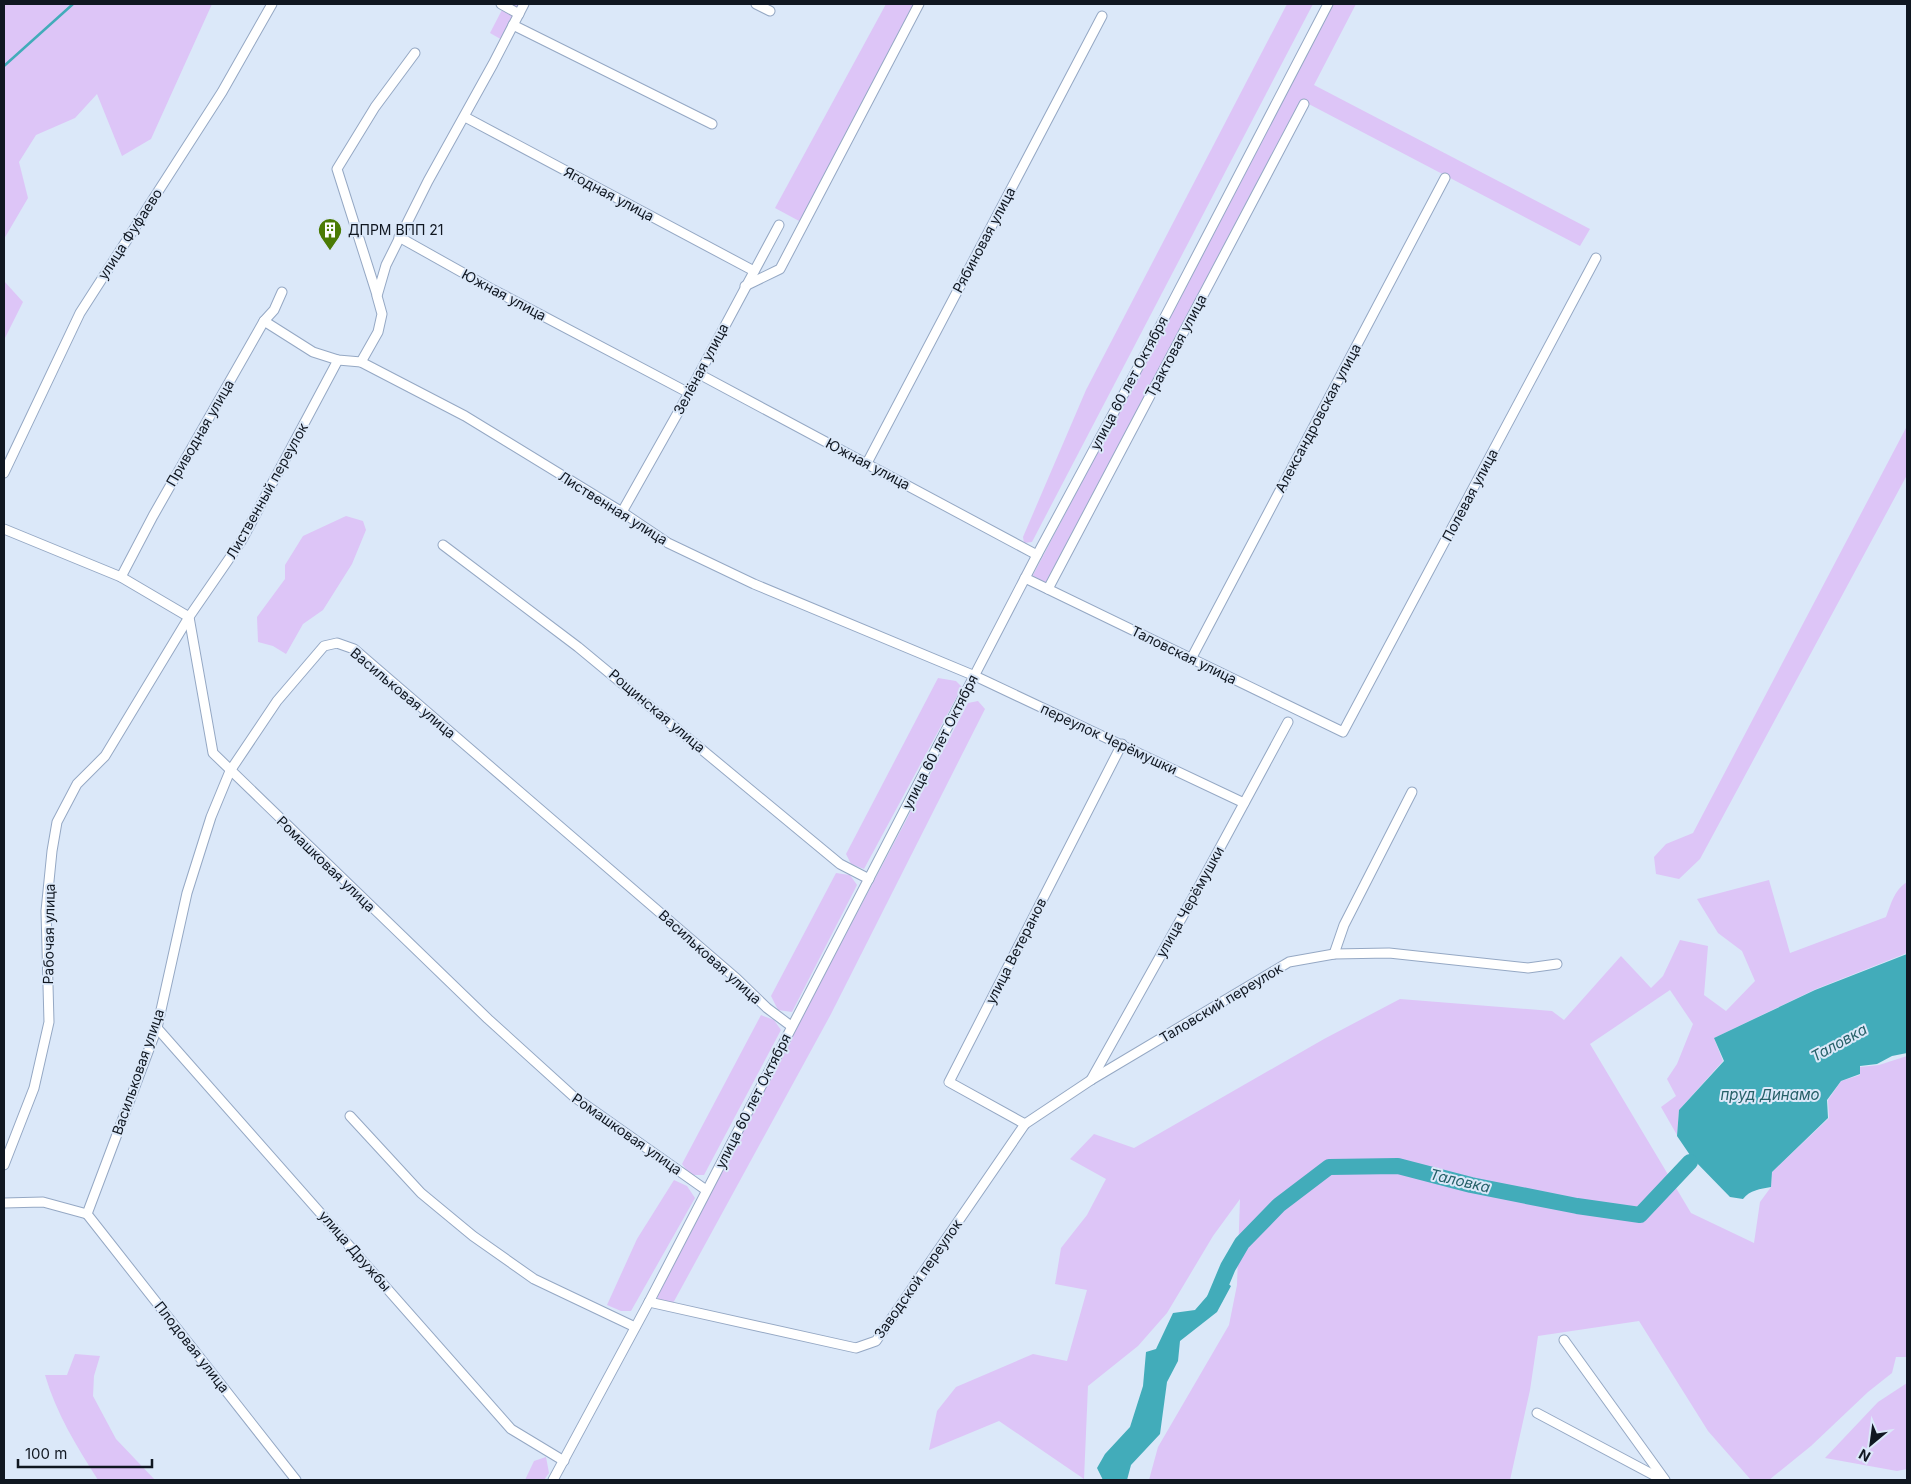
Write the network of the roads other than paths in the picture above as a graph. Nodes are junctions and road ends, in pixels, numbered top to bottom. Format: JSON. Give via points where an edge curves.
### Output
{"nodes":[{"id":1,"x":272,"y":4,"type":"edge"},
{"id":2,"x":501,"y":4,"type":"edge"},
{"id":3,"x":524,"y":4,"type":"edge"},
{"id":4,"x":756,"y":4,"type":"edge"},
{"id":5,"x":919,"y":4,"type":"edge"},
{"id":6,"x":1328,"y":4,"type":"edge"},
{"id":7,"x":770,"y":11,"type":"dead end"},
{"id":8,"x":519,"y":14,"type":"junction"},
{"id":9,"x":1102,"y":16,"type":"dead end"},
{"id":10,"x":513,"y":25,"type":"junction"},
{"id":11,"x":415,"y":53,"type":"dead end"},
{"id":12,"x":1304,"y":104,"type":"dead end"},
{"id":13,"x":465,"y":116,"type":"junction"},
{"id":14,"x":712,"y":124,"type":"dead end"},
{"id":15,"x":1445,"y":178,"type":"dead end"},
{"id":16,"x":778,"y":225,"type":"dead end"},
{"id":17,"x":399,"y":237,"type":"junction"},
{"id":18,"x":1596,"y":258,"type":"dead end"},
{"id":19,"x":754,"y":271,"type":"junction"},
{"id":20,"x":745,"y":286,"type":"junction"},
{"id":21,"x":282,"y":292,"type":"dead end"},
{"id":22,"x":377,"y":296,"type":"junction"},
{"id":23,"x":264,"y":321,"type":"junction"},
{"id":24,"x":338,"y":360,"type":"junction"},
{"id":25,"x":361,"y":362,"type":"junction"},
{"id":26,"x":699,"y":374,"type":"junction"},
{"id":27,"x":688,"y":394,"type":"junction"},
{"id":28,"x":866,"y":463,"type":"junction"},
{"id":29,"x":4,"y":473,"type":"edge"},
{"id":30,"x":622,"y":512,"type":"junction"},
{"id":31,"x":4,"y":529,"type":"edge"},
{"id":32,"x":442,"y":545,"type":"dead end"},
{"id":33,"x":1037,"y":555,"type":"junction"},
{"id":34,"x":121,"y":578,"type":"junction"},
{"id":35,"x":1025,"y":578,"type":"junction"},
{"id":36,"x":1048,"y":589,"type":"junction"},
{"id":37,"x":189,"y":617,"type":"junction"},
{"id":38,"x":1191,"y":659,"type":"junction"},
{"id":39,"x":975,"y":676,"type":"junction"},
{"id":40,"x":1288,"y":722,"type":"dead end"},
{"id":41,"x":1343,"y":732,"type":"joint"},
{"id":42,"x":1122,"y":744,"type":"junction"},
{"id":43,"x":230,"y":772,"type":"junction"},
{"id":44,"x":1412,"y":792,"type":"dead end"},
{"id":45,"x":1244,"y":803,"type":"junction"},
{"id":46,"x":869,"y":879,"type":"junction"},
{"id":47,"x":1334,"y":954,"type":"junction"},
{"id":48,"x":1557,"y":964,"type":"dead end"},
{"id":49,"x":791,"y":1026,"type":"junction"},
{"id":50,"x":157,"y":1028,"type":"junction"},
{"id":51,"x":1091,"y":1080,"type":"junction"},
{"id":52,"x":350,"y":1116,"type":"dead end"},
{"id":53,"x":1025,"y":1124,"type":"junction"},
{"id":54,"x":4,"y":1165,"type":"edge"},
{"id":55,"x":706,"y":1190,"type":"junction"},
{"id":56,"x":4,"y":1203,"type":"edge"},
{"id":57,"x":87,"y":1214,"type":"junction"},
{"id":58,"x":649,"y":1302,"type":"junction"},
{"id":59,"x":635,"y":1327,"type":"junction"},
{"id":60,"x":1564,"y":1340,"type":"dead end"},
{"id":61,"x":1537,"y":1413,"type":"dead end"},
{"id":62,"x":564,"y":1461,"type":"junction"},
{"id":63,"x":296,"y":1480,"type":"edge"},
{"id":64,"x":553,"y":1480,"type":"edge"},
{"id":65,"x":1664,"y":1480,"type":"edge"}],
"edges":[{"from":1,"to":29,"type":"street","name":"улица Фуфаево","via":[[222,92],[80,312]]},
{"from":2,"to":8,"type":"street"},
{"from":3,"to":8,"type":"street"},
{"from":4,"to":7,"type":"street"},
{"from":5,"to":20,"type":"street","via":[[780,268]]},
{"from":6,"to":33,"type":"street","name":"улица 60 лет Октября"},
{"from":8,"to":10,"type":"street"},
{"from":9,"to":28,"type":"street","name":"Рябиновая улица"},
{"from":10,"to":13,"type":"street"},
{"from":10,"to":14,"type":"street"},
{"from":11,"to":22,"type":"street","via":[[375,107],[337,169]]},
{"from":12,"to":36,"type":"street","name":"Трактовая улица"},
{"from":13,"to":17,"type":"street"},
{"from":13,"to":19,"type":"street","name":"Ягодная улица"},
{"from":15,"to":38,"type":"street","name":"Александровская улица"},
{"from":16,"to":19,"type":"street","name":"Зелёная улица"},
{"from":17,"to":22,"type":"street"},
{"from":17,"to":27,"type":"street","name":"Южная улица"},
{"from":18,"to":41,"type":"street","name":"Полевая улица"},
{"from":19,"to":20,"type":"street","name":"Зелёная улица"},
{"from":20,"to":26,"type":"street","name":"Зелёная улица"},
{"from":21,"to":23,"type":"street","name":"Приводная улица","via":[[274,310]]},
{"from":22,"to":25,"type":"street","via":[[382,314],[378,332]]},
{"from":23,"to":24,"type":"street","name":"Лиственная улица","via":[[314,352]]},
{"from":23,"to":34,"type":"street","name":"Приводная улица"},
{"from":24,"to":25,"type":"street","name":"Лиственная улица"},
{"from":24,"to":37,"type":"street","name":"Лиственный переулок","via":[[242,540]]},
{"from":25,"to":30,"type":"street","name":"Лиственная улица","via":[[465,416]]},
{"from":26,"to":27,"type":"street","name":"Зелёная улица"},
{"from":26,"to":28,"type":"street","name":"Южная улица"},
{"from":27,"to":30,"type":"street","name":"Зелёная улица"},
{"from":28,"to":33,"type":"street","name":"Южная улица"},
{"from":30,"to":39,"type":"street","name":"Лиственная улица","via":[[668,543],[754,584]]},
{"from":31,"to":34,"type":"street"},
{"from":32,"to":46,"type":"street","name":"Рощинская улица","via":[[578,647],[840,864]]},
{"from":33,"to":35,"type":"street","name":"улица 60 лет Октября"},
{"from":34,"to":37,"type":"street"},
{"from":35,"to":36,"type":"street","name":"Таловская улица"},
{"from":35,"to":39,"type":"street","name":"улица 60 лет Октября"},
{"from":36,"to":38,"type":"street","name":"Таловская улица"},
{"from":37,"to":43,"type":"street","name":"Ромашковая улица","via":[[213,753]]},
{"from":37,"to":54,"type":"street","name":"Рабочая улица","via":[[105,756],[77,784],[57,822],[46,911],[49,1022],[34,1088]]},
{"from":38,"to":41,"type":"street","name":"Таловская улица"},
{"from":39,"to":42,"type":"street","name":"переулок Черёмушки"},
{"from":39,"to":46,"type":"street","name":"улица 60 лет Октября"},
{"from":40,"to":45,"type":"street","name":"улица Черёмушки"},
{"from":42,"to":45,"type":"street","name":"переулок Черёмушки"},
{"from":42,"to":53,"type":"street","name":"улица Ветеранов","via":[[949,1082]]},
{"from":43,"to":49,"type":"street","name":"Васильковая улица","via":[[277,701],[324,646],[337,643],[354,649]]},
{"from":43,"to":50,"type":"street","name":"Васильковая улица","via":[[211,817],[187,893]]},
{"from":43,"to":55,"type":"street","name":"Ромашковая улица","via":[[573,1096]]},
{"from":44,"to":47,"type":"street","via":[[1344,925]]},
{"from":45,"to":51,"type":"street","name":"улица Черёмушки"},
{"from":46,"to":49,"type":"street","name":"улица 60 лет Октября"},
{"from":47,"to":48,"type":"street","name":"Таловский переулок","via":[[1389,953],[1528,968]]},
{"from":47,"to":51,"type":"street","name":"Таловский переулок","via":[[1289,962]]},
{"from":49,"to":55,"type":"street","name":"улица 60 лет Октября"},
{"from":50,"to":57,"type":"street","name":"Васильковая улица"},
{"from":50,"to":62,"type":"street","name":"улица Дружбы","via":[[511,1429]]},
{"from":51,"to":53,"type":"street","name":"Таловский переулок"},
{"from":52,"to":59,"type":"street","via":[[421,1193],[473,1236],[534,1279]]},
{"from":53,"to":58,"type":"street","name":"Заводской переулок","via":[[876,1342],[856,1348]]},
{"from":55,"to":58,"type":"street","name":"улица 60 лет Октября"},
{"from":56,"to":57,"type":"street","via":[[43,1202]]},
{"from":57,"to":63,"type":"street","name":"Плодовая улица"},
{"from":58,"to":59,"type":"street","name":"улица 60 лет Октября"},
{"from":59,"to":62,"type":"street","name":"улица 60 лет Октября"},
{"from":60,"to":65,"type":"street"},
{"from":61,"to":65,"type":"street"},
{"from":62,"to":64,"type":"street","name":"улица 60 лет Октября"}]}
